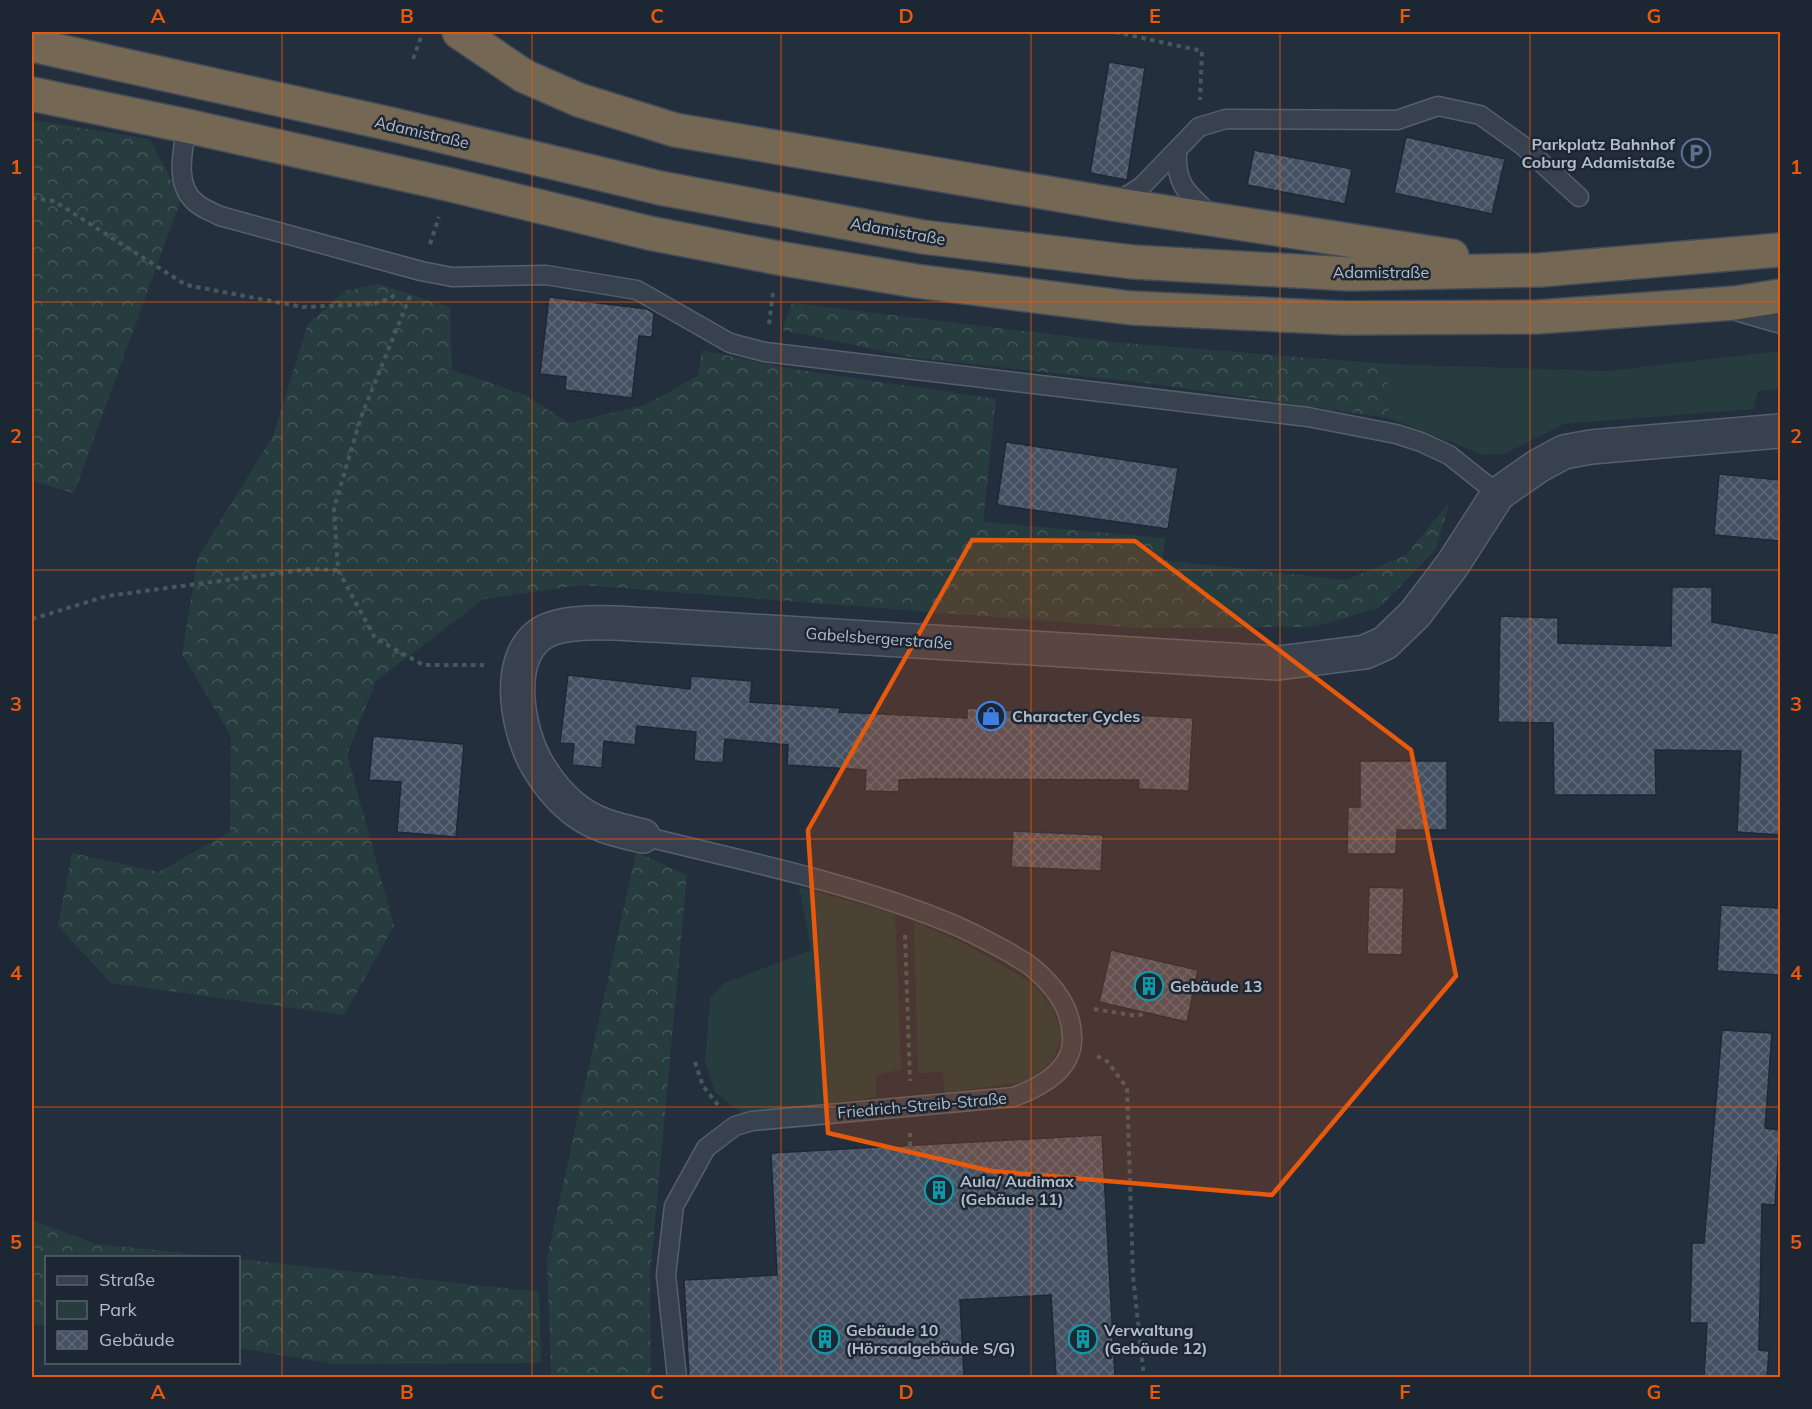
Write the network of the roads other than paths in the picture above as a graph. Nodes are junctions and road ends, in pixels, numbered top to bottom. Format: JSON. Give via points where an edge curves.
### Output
{"nodes":[{"id":1,"x":459,"y":32,"type":"edge"},
{"id":2,"x":32,"y":45,"type":"edge"},
{"id":3,"x":32,"y":94,"type":"edge"},
{"id":4,"x":187,"y":126,"type":"junction"},
{"id":5,"x":1177,"y":152,"type":"junction"},
{"id":6,"x":1579,"y":197,"type":"dead end"},
{"id":7,"x":1113,"y":204,"type":"junction"},
{"id":8,"x":1216,"y":220,"type":"junction"},
{"id":9,"x":1780,"y":250,"type":"edge"},
{"id":10,"x":1540,"y":270,"type":"junction"},
{"id":11,"x":1780,"y":296,"type":"edge"},
{"id":12,"x":1735,"y":303,"type":"junction"},
{"id":13,"x":1780,"y":316,"type":"edge"},
{"id":14,"x":1780,"y":431,"type":"edge"},
{"id":15,"x":1498,"y":494,"type":"junction"},
{"id":16,"x":643,"y":836,"type":"joint"},
{"id":17,"x":677,"y":1377,"type":"edge"}],
"edges":[{"from":1,"to":7,"type":"highway","via":[[524,76],[579,100],[675,130]]},
{"from":2,"to":10,"type":"highway","name":"Adamistraße","via":[[660,188],[923,237],[1133,262],[1339,273]]},
{"from":3,"to":4,"type":"highway"},
{"from":4,"to":12,"type":"highway","via":[[649,233],[778,258],[916,281],[1131,308],[1334,318],[1536,317]]},
{"from":4,"to":15,"type":"lane","via":[[181,167],[186,188],[194,202],[220,216],[452,277],[546,275],[637,290],[730,342],[765,352],[1308,417],[1396,434],[1449,455]]},
{"from":5,"to":6,"type":"lane","via":[[1199,128],[1226,119],[1397,120],[1438,106],[1480,115],[1522,145]]},
{"from":5,"to":7,"type":"lane","via":[[1141,187]]},
{"from":5,"to":8,"type":"lane","via":[[1176,170],[1182,185]]},
{"from":7,"to":8,"type":"highway"},
{"from":8,"to":10,"type":"highway"},
{"from":9,"to":10,"type":"highway","name":"Adamistraße"},
{"from":11,"to":12,"type":"highway"},
{"from":12,"to":13,"type":"street"},
{"from":14,"to":15,"type":"street","via":[[1582,448],[1538,466]]},
{"from":15,"to":16,"type":"street","name":"Gabelsbergerstraße","via":[[1454,564],[1415,614],[1385,643],[1365,652],[1278,663],[654,625],[560,626],[537,637],[520,664],[520,716],[534,759],[571,807],[612,829]]},
{"from":16,"to":17,"type":"lane","name":"Friedrich-Streib-Straße","via":[[904,904],[978,934],[1032,966],[1058,994],[1071,1024],[1072,1045],[1065,1063],[1050,1080],[1035,1089],[1014,1096],[752,1121],[735,1126],[706,1148],[674,1206],[666,1275]]}]}
